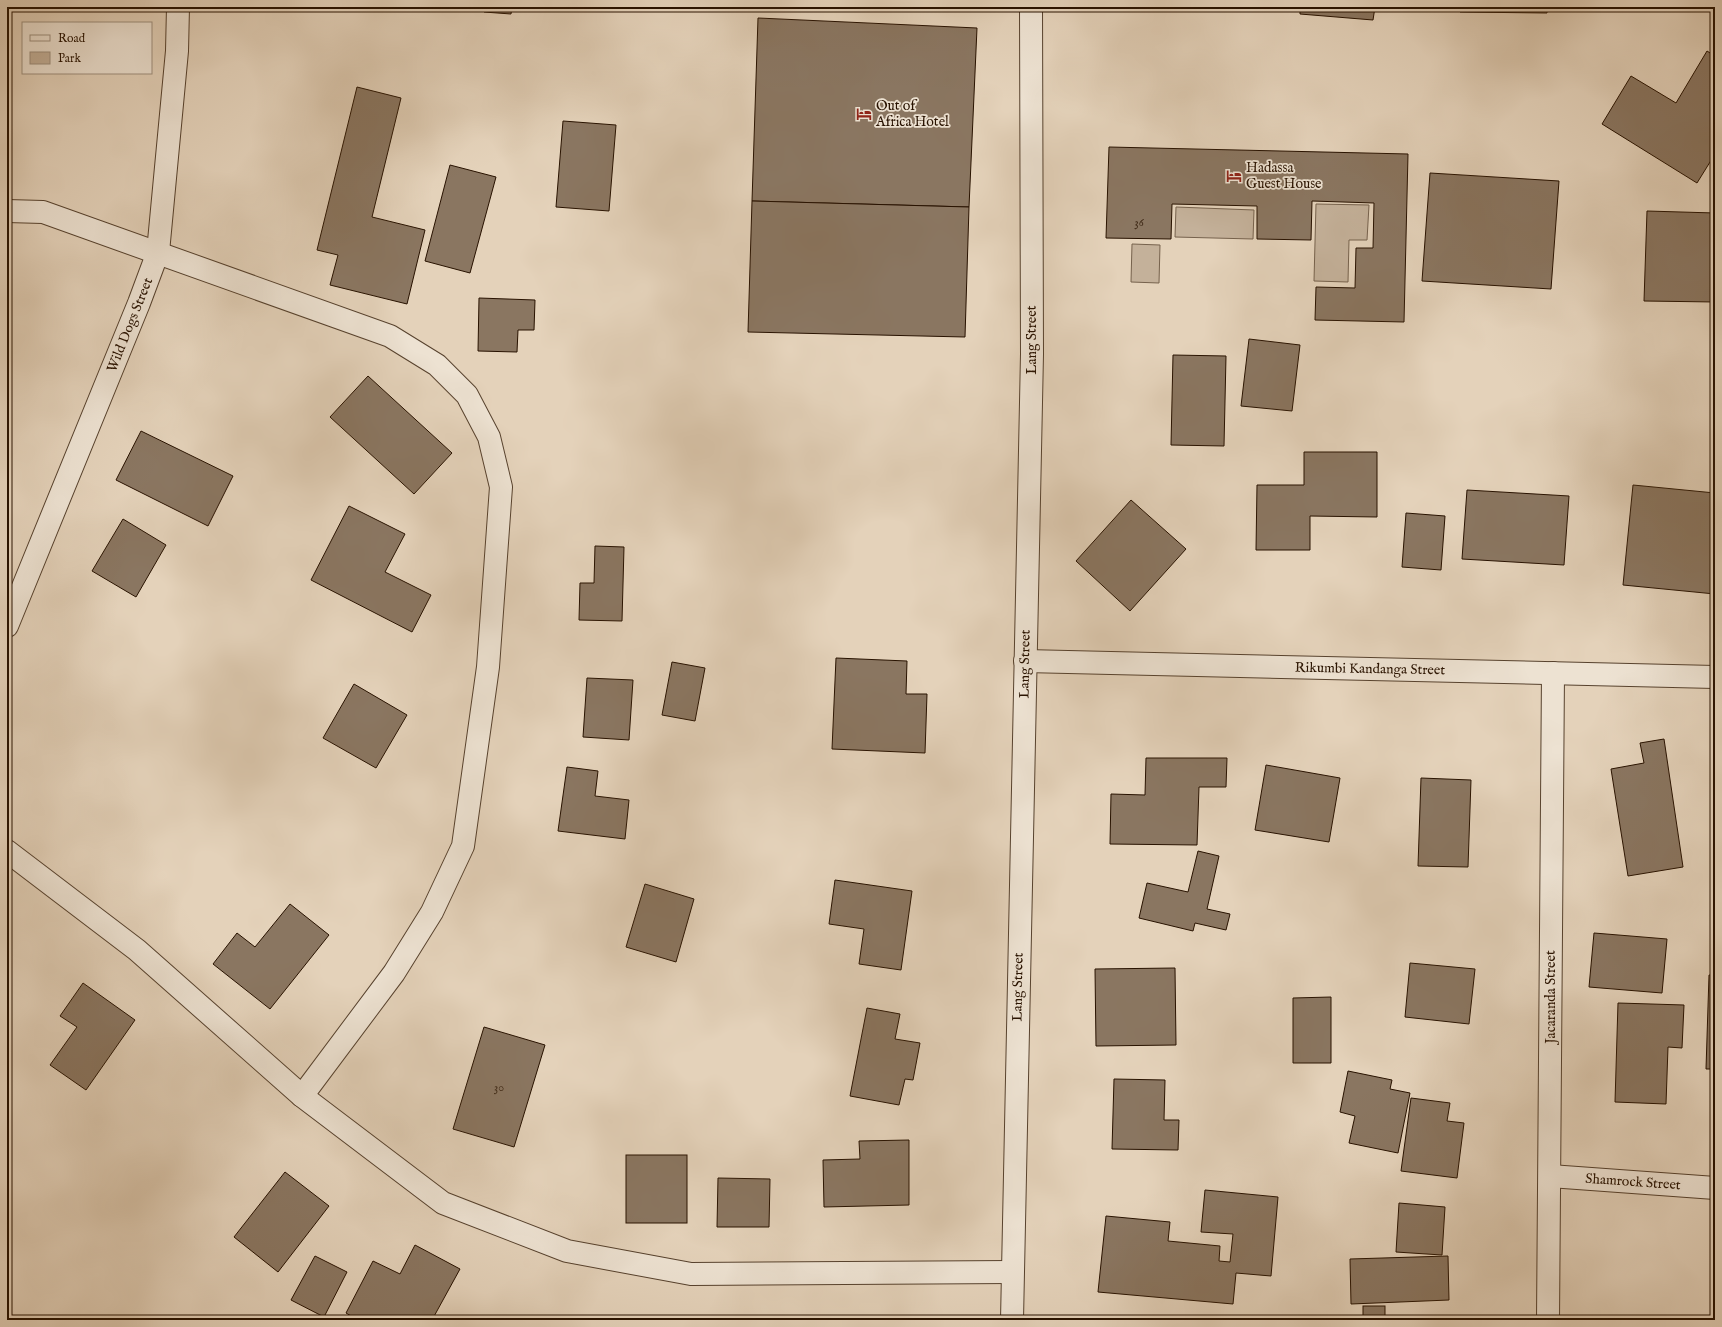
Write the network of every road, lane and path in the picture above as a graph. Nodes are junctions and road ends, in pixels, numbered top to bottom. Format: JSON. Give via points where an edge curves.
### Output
{"nodes":[{"id":1,"x":178,"y":7,"type":"edge"},
{"id":2,"x":1031,"y":7,"type":"edge"},
{"id":3,"x":7,"y":211,"type":"edge"},
{"id":4,"x":158,"y":252,"type":"junction"},
{"id":5,"x":7,"y":626,"type":"edge"},
{"id":6,"x":1025,"y":660,"type":"junction"},
{"id":7,"x":1553,"y":673,"type":"junction"},
{"id":8,"x":1715,"y":677,"type":"edge"},
{"id":9,"x":7,"y":851,"type":"edge"},
{"id":10,"x":302,"y":1096,"type":"junction"},
{"id":11,"x":1550,"y":1176,"type":"junction"},
{"id":12,"x":1715,"y":1188,"type":"edge"},
{"id":13,"x":1012,"y":1272,"type":"junction"},
{"id":14,"x":1012,"y":1320,"type":"edge"},
{"id":15,"x":1548,"y":1320,"type":"edge"}],
"edges":[{"from":1,"to":4,"type":"street","name":"Wild Dogs Street","via":[[177,51]]},
{"from":2,"to":6,"type":"street","name":"Lang Street","via":[[1032,354]]},
{"from":3,"to":4,"type":"street","via":[[43,212]]},
{"from":4,"to":5,"type":"street","name":"Wild Dogs Street"},
{"from":4,"to":10,"type":"street","via":[[390,336],[437,365],[467,395],[489,437],[501,487],[488,667],[463,846],[432,912],[394,973]]},
{"from":6,"to":7,"type":"street","name":"Rikumbi Kandanga Street"},
{"from":6,"to":13,"type":"street","name":"Lang Street"},
{"from":7,"to":8,"type":"street","name":"Rikumbi Kandanga Street"},
{"from":7,"to":11,"type":"street","name":"Jacaranda Street"},
{"from":9,"to":10,"type":"street","via":[[137,950]]},
{"from":10,"to":13,"type":"street","via":[[443,1203],[567,1251],[691,1274]]},
{"from":11,"to":12,"type":"street","name":"Shamrock Street"},
{"from":11,"to":15,"type":"street","name":"Jacaranda Street"},
{"from":13,"to":14,"type":"street","name":"Lang Street"}]}
